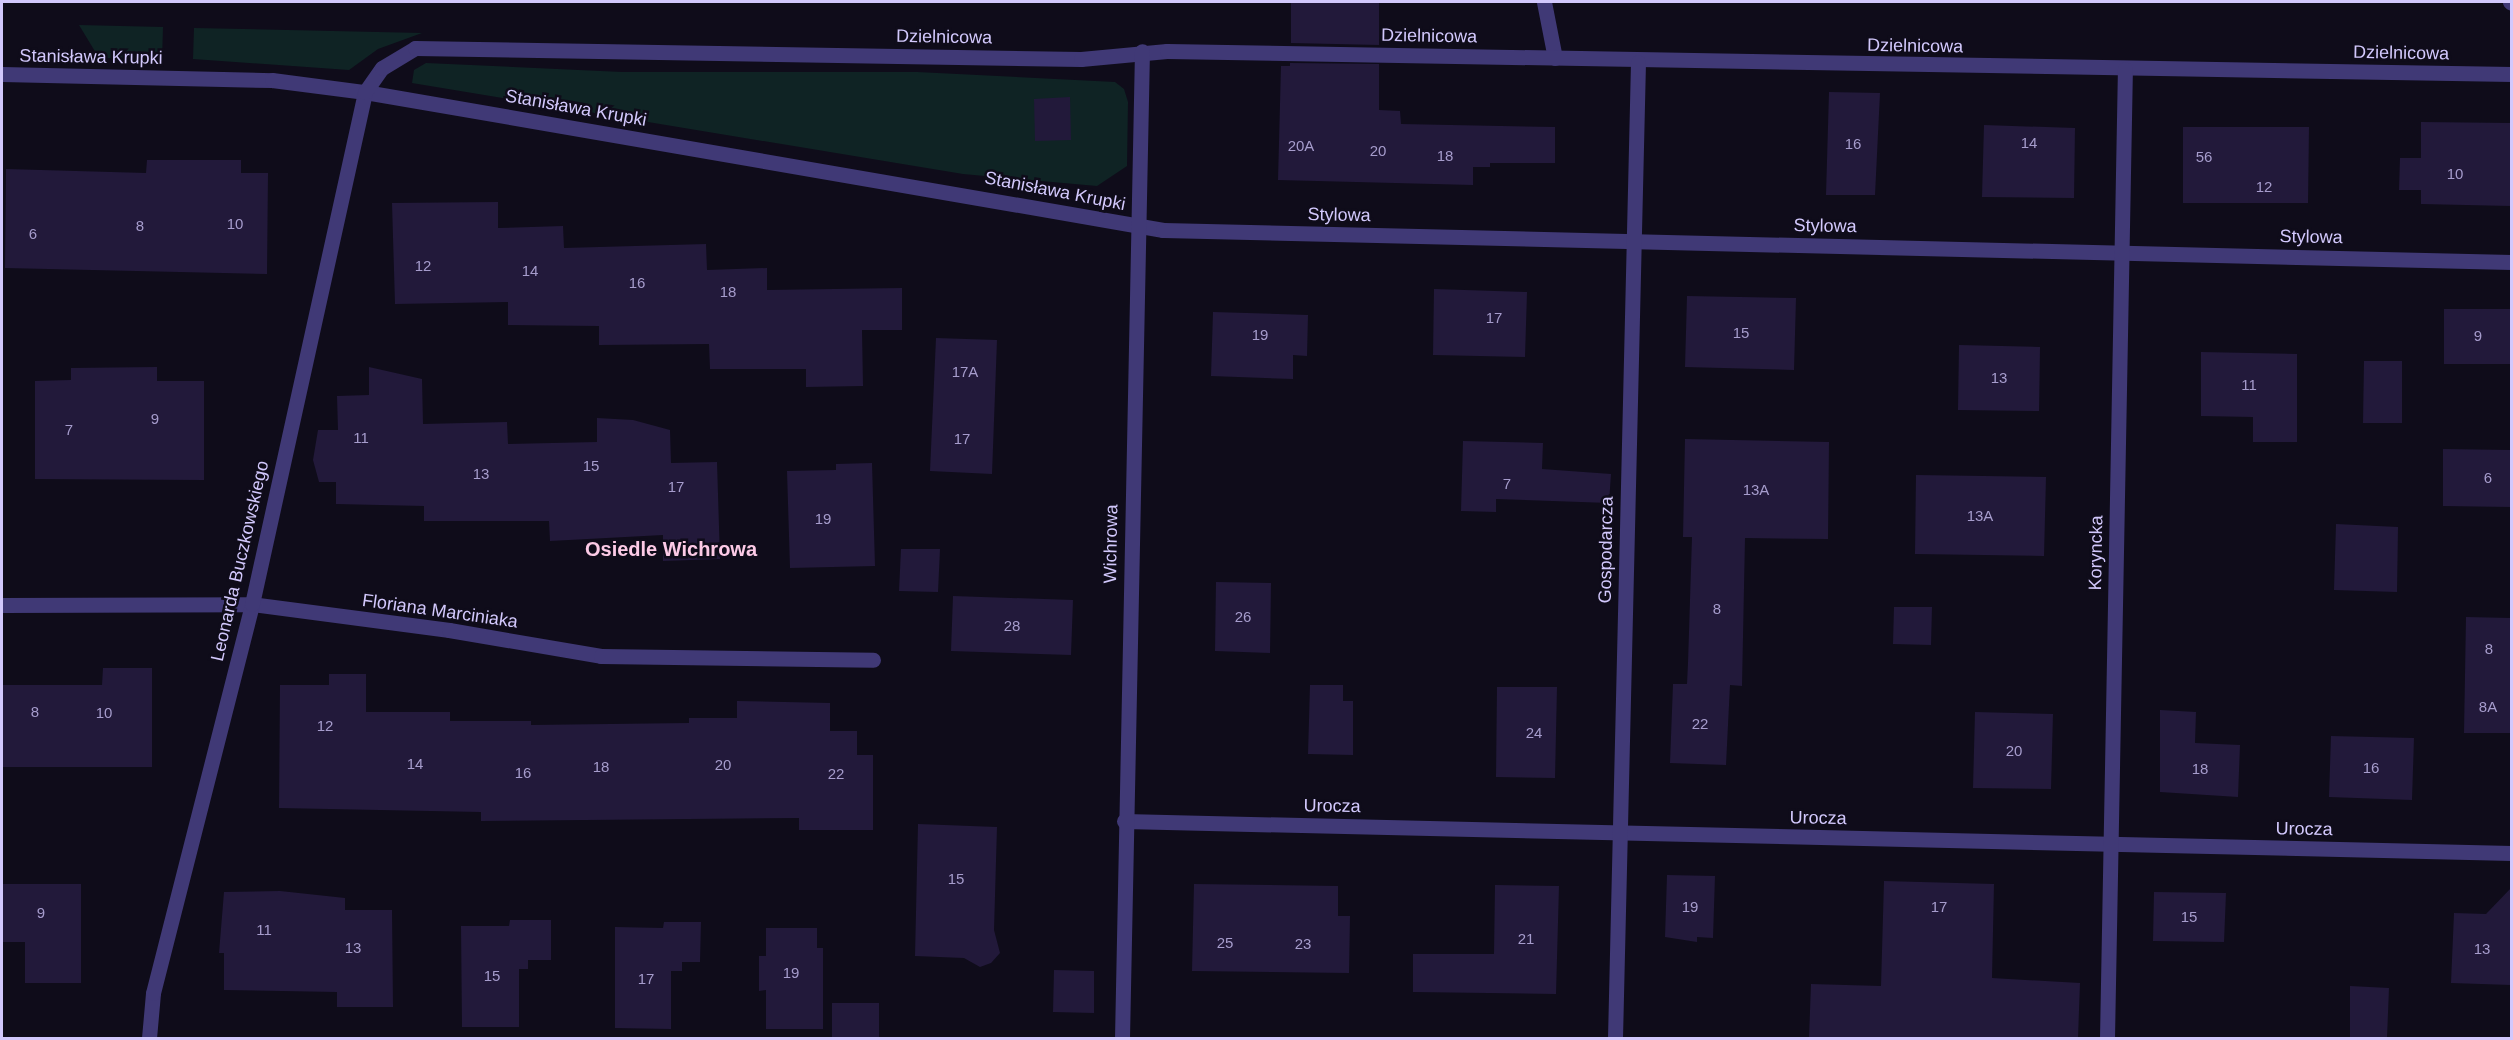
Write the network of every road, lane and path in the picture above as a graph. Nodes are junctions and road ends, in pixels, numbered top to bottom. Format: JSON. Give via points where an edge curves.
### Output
{"nodes":[{"id":1,"x":1544,"y":2,"type":"edge"},
{"id":2,"x":1142,"y":51,"type":"junction"},
{"id":3,"x":1555,"y":58,"type":"junction"},
{"id":4,"x":1638,"y":62,"type":"junction"},
{"id":5,"x":2125,"y":69,"type":"junction"},
{"id":6,"x":2,"y":74,"type":"edge"},
{"id":7,"x":2511,"y":74,"type":"edge"},
{"id":8,"x":365,"y":92,"type":"junction"},
{"id":9,"x":1138,"y":227,"type":"junction"},
{"id":10,"x":1634,"y":242,"type":"junction"},
{"id":11,"x":2122,"y":252,"type":"junction"},
{"id":12,"x":2511,"y":262,"type":"edge"},
{"id":13,"x":252,"y":604,"type":"junction"},
{"id":14,"x":2,"y":605,"type":"edge"},
{"id":15,"x":873,"y":660,"type":"dead end"},
{"id":16,"x":1124,"y":821,"type":"junction"},
{"id":17,"x":1620,"y":832,"type":"junction"},
{"id":18,"x":2108,"y":844,"type":"junction"},
{"id":19,"x":2511,"y":853,"type":"edge"},
{"id":20,"x":149,"y":1038,"type":"edge"},
{"id":21,"x":1122,"y":1038,"type":"edge"},
{"id":22,"x":1615,"y":1038,"type":"edge"},
{"id":23,"x":2107,"y":1038,"type":"edge"}],
"edges":[{"from":1,"to":3,"type":"street"},
{"from":2,"to":3,"type":"street","name":"Dzielnicowa"},
{"from":2,"to":8,"type":"street","name":"Dzielnicowa","via":[[1080,59],[415,48],[382,68]]},
{"from":2,"to":9,"type":"street","name":"Wichrowa"},
{"from":3,"to":4,"type":"street","name":"Dzielnicowa"},
{"from":4,"to":5,"type":"street","name":"Dzielnicowa"},
{"from":4,"to":10,"type":"street","name":"Gospodarcza"},
{"from":5,"to":7,"type":"street","name":"Dzielnicowa"},
{"from":5,"to":11,"type":"street","name":"Koryncka"},
{"from":6,"to":8,"type":"street","name":"Stanisława Krupki","via":[[272,80]]},
{"from":8,"to":9,"type":"street","name":"Stanisława Krupki"},
{"from":8,"to":13,"type":"street","name":"Leonarda Buczkowskiego"},
{"from":9,"to":10,"type":"street","name":"Stylowa"},
{"from":9,"to":16,"type":"street","name":"Wichrowa"},
{"from":10,"to":11,"type":"street","name":"Stylowa"},
{"from":10,"to":17,"type":"street","name":"Gospodarcza"},
{"from":11,"to":12,"type":"street","name":"Stylowa"},
{"from":11,"to":18,"type":"street","name":"Koryncka"},
{"from":13,"to":14,"type":"street","name":"Floriana Marciniaka"},
{"from":13,"to":15,"type":"street","name":"Floriana Marciniaka","via":[[449,630],[601,656]]},
{"from":13,"to":20,"type":"street","name":"Leonarda Buczkowskiego","via":[[153,993]]},
{"from":16,"to":17,"type":"street","name":"Urocza"},
{"from":16,"to":21,"type":"street","name":"Wichrowa"},
{"from":17,"to":18,"type":"street","name":"Urocza"},
{"from":17,"to":22,"type":"street","name":"Gospodarcza"},
{"from":18,"to":19,"type":"street","name":"Urocza"},
{"from":18,"to":23,"type":"street","name":"Koryncka"}]}
